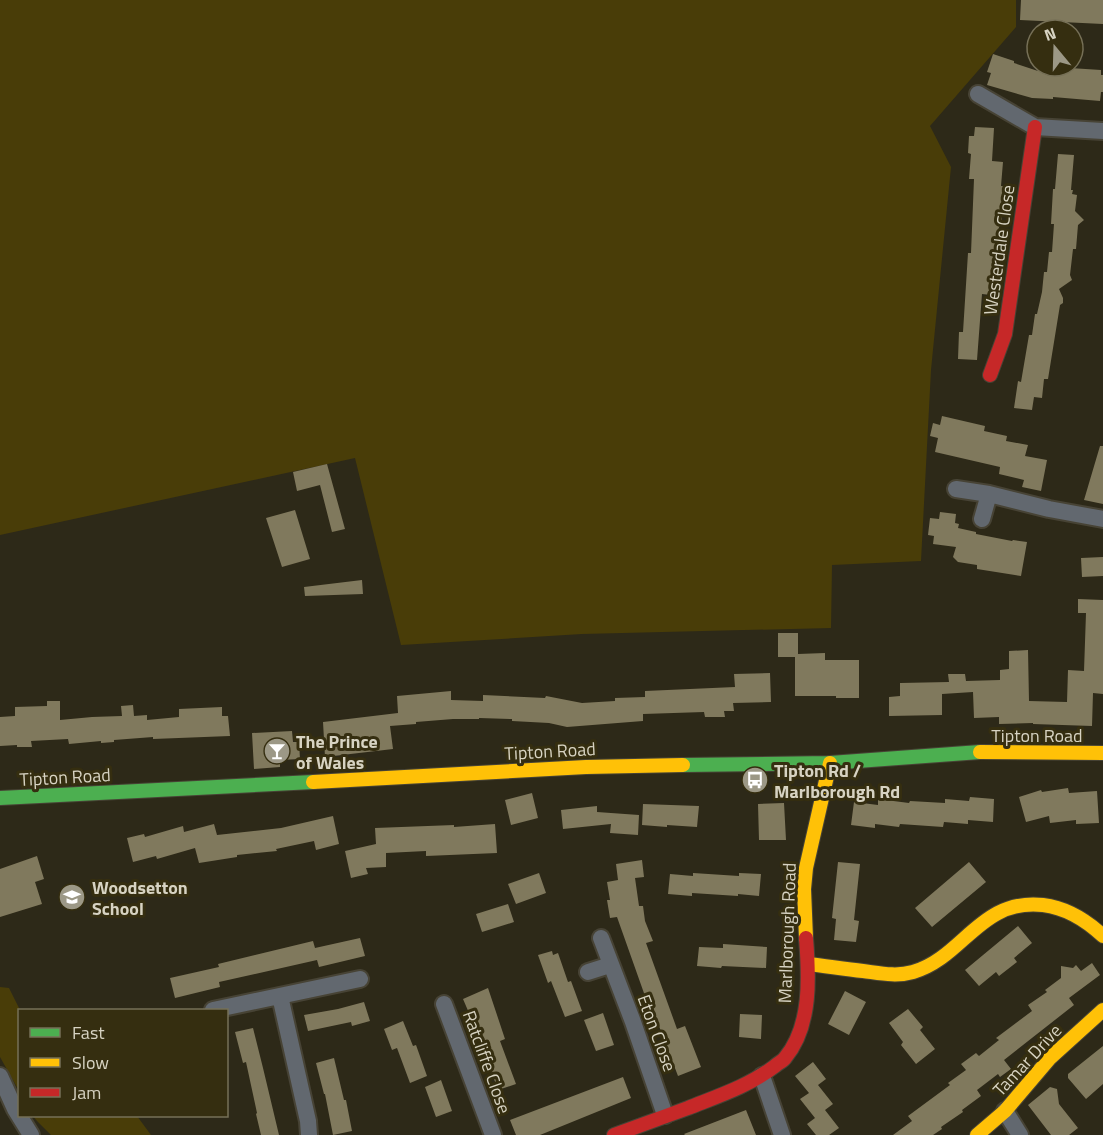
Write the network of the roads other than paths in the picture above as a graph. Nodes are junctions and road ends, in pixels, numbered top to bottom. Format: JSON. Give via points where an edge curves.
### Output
{"nodes":[{"id":1,"x":978,"y":94,"type":"dead end"},
{"id":2,"x":1035,"y":128,"type":"junction"},
{"id":3,"x":1103,"y":132,"type":"edge"},
{"id":4,"x":990,"y":375,"type":"dead end"},
{"id":5,"x":956,"y":489,"type":"dead end"},
{"id":6,"x":989,"y":494,"type":"junction"},
{"id":7,"x":982,"y":519,"type":"dead end"},
{"id":8,"x":1103,"y":519,"type":"edge"},
{"id":9,"x":1103,"y":753,"type":"edge"},
{"id":10,"x":830,"y":763,"type":"junction"},
{"id":11,"x":0,"y":798,"type":"edge"},
{"id":12,"x":1103,"y":936,"type":"edge"},
{"id":13,"x":601,"y":938,"type":"dead end"},
{"id":14,"x":808,"y":964,"type":"junction"},
{"id":15,"x":610,"y":965,"type":"junction"},
{"id":16,"x":588,"y":972,"type":"dead end"},
{"id":17,"x":360,"y":979,"type":"dead end"},
{"id":18,"x":280,"y":996,"type":"junction"},
{"id":19,"x":444,"y":1004,"type":"dead end"},
{"id":20,"x":222,"y":1009,"type":"edge"},
{"id":21,"x":1103,"y":1010,"type":"edge"},
{"id":22,"x":0,"y":1076,"type":"edge"},
{"id":23,"x":762,"y":1076,"type":"junction"},
{"id":24,"x":1005,"y":1111,"type":"junction"},
{"id":25,"x":18,"y":1114,"type":"edge"},
{"id":26,"x":665,"y":1116,"type":"junction"},
{"id":27,"x":20,"y":1117,"type":"edge"},
{"id":28,"x":31,"y":1135,"type":"edge"},
{"id":29,"x":309,"y":1135,"type":"edge"},
{"id":30,"x":493,"y":1135,"type":"edge"},
{"id":31,"x":614,"y":1135,"type":"edge"},
{"id":32,"x":782,"y":1135,"type":"edge"},
{"id":33,"x":977,"y":1135,"type":"edge"},
{"id":34,"x":1020,"y":1135,"type":"edge"}],
"edges":[{"from":1,"to":2,"type":"street"},
{"from":2,"to":3,"type":"street"},
{"from":2,"to":4,"type":"street","name":"Westerdale Close","via":[[1005,334]]},
{"from":5,"to":6,"type":"street"},
{"from":6,"to":7,"type":"street"},
{"from":6,"to":8,"type":"street"},
{"from":9,"to":10,"type":"street","name":"Tipton Road","via":[[985,752]]},
{"from":10,"to":11,"type":"street","name":"Tipton Road","via":[[586,767]]},
{"from":10,"to":14,"type":"street","name":"Marlborough Road","via":[[806,868],[804,917]]},
{"from":12,"to":14,"type":"street","via":[[1093,924],[1066,910],[1022,905],[993,916],[938,958],[905,974]]},
{"from":13,"to":15,"type":"street","name":"Eton Close"},
{"from":14,"to":23,"type":"street","name":"Marlborough Road","via":[[807,1000],[796,1040],[785,1059]]},
{"from":15,"to":16,"type":"street"},
{"from":15,"to":26,"type":"street","name":"Eton Close"},
{"from":17,"to":18,"type":"street"},
{"from":18,"to":20,"type":"street"},
{"from":18,"to":29,"type":"street"},
{"from":19,"to":30,"type":"street","name":"Ratcliffe Close"},
{"from":21,"to":24,"type":"street","name":"Tamar Drive","via":[[1044,1065]]},
{"from":22,"to":25,"type":"street"},
{"from":23,"to":26,"type":"street","name":"Marlborough Road"},
{"from":23,"to":32,"type":"street"},
{"from":24,"to":33,"type":"street","name":"Tamar Drive"},
{"from":24,"to":34,"type":"street"},
{"from":26,"to":31,"type":"street","name":"Marlborough Road"},
{"from":27,"to":28,"type":"street"}]}
